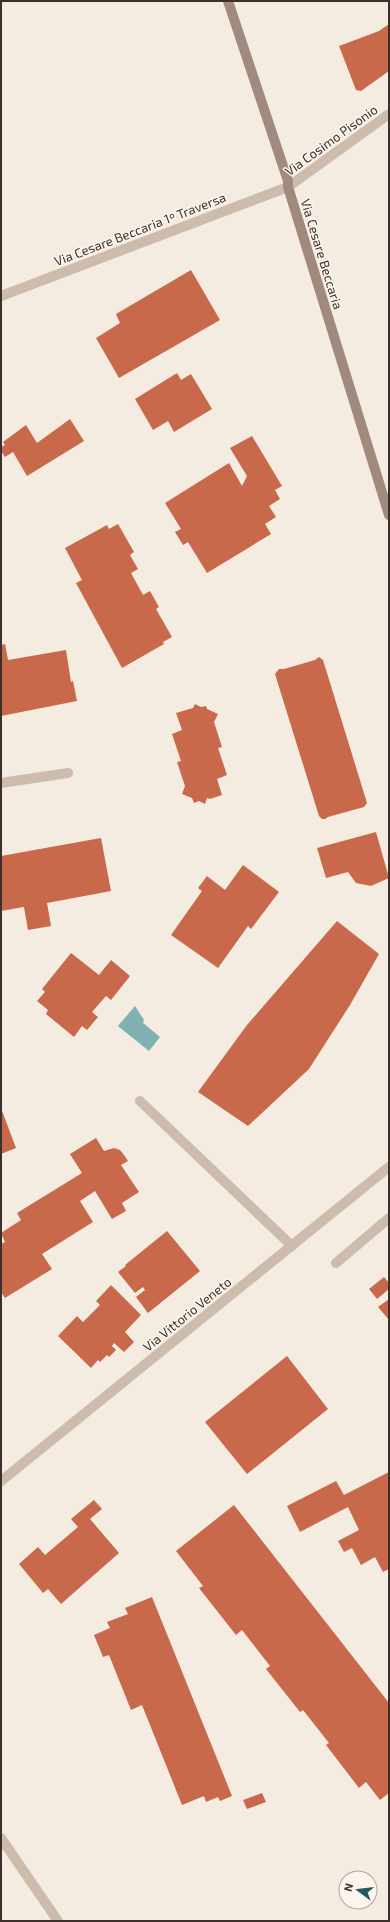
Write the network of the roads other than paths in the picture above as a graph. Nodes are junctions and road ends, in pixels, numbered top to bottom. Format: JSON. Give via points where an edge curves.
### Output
{"nodes":[{"id":1,"x":228,"y":1,"type":"edge"},
{"id":2,"x":389,"y":114,"type":"edge"},
{"id":3,"x":288,"y":187,"type":"junction"},
{"id":4,"x":1,"y":296,"type":"edge"},
{"id":5,"x":389,"y":515,"type":"edge"},
{"id":6,"x":68,"y":772,"type":"dead end"},
{"id":7,"x":1,"y":783,"type":"edge"},
{"id":8,"x":140,"y":1101,"type":"dead end"},
{"id":9,"x":389,"y":1167,"type":"edge"},
{"id":10,"x":389,"y":1218,"type":"edge"},
{"id":11,"x":292,"y":1246,"type":"junction"},
{"id":12,"x":336,"y":1263,"type":"dead end"},
{"id":13,"x":1,"y":1481,"type":"edge"},
{"id":14,"x":1,"y":1838,"type":"edge"},
{"id":15,"x":58,"y":1921,"type":"edge"}],
"edges":[{"from":1,"to":3,"type":"street","name":"Via Cesare Beccaria"},
{"from":2,"to":3,"type":"street","name":"Via Cosimo Pisonio"},
{"from":3,"to":4,"type":"street","name":"Via Cesare Beccaria 1º Traversa"},
{"from":3,"to":5,"type":"street","name":"Via Cesare Beccaria"},
{"from":6,"to":7,"type":"street"},
{"from":8,"to":11,"type":"street"},
{"from":9,"to":11,"type":"street","name":"Via Vittorio Veneto"},
{"from":10,"to":12,"type":"street"},
{"from":11,"to":13,"type":"street","name":"Via Vittorio Veneto"},
{"from":14,"to":15,"type":"street"}]}
